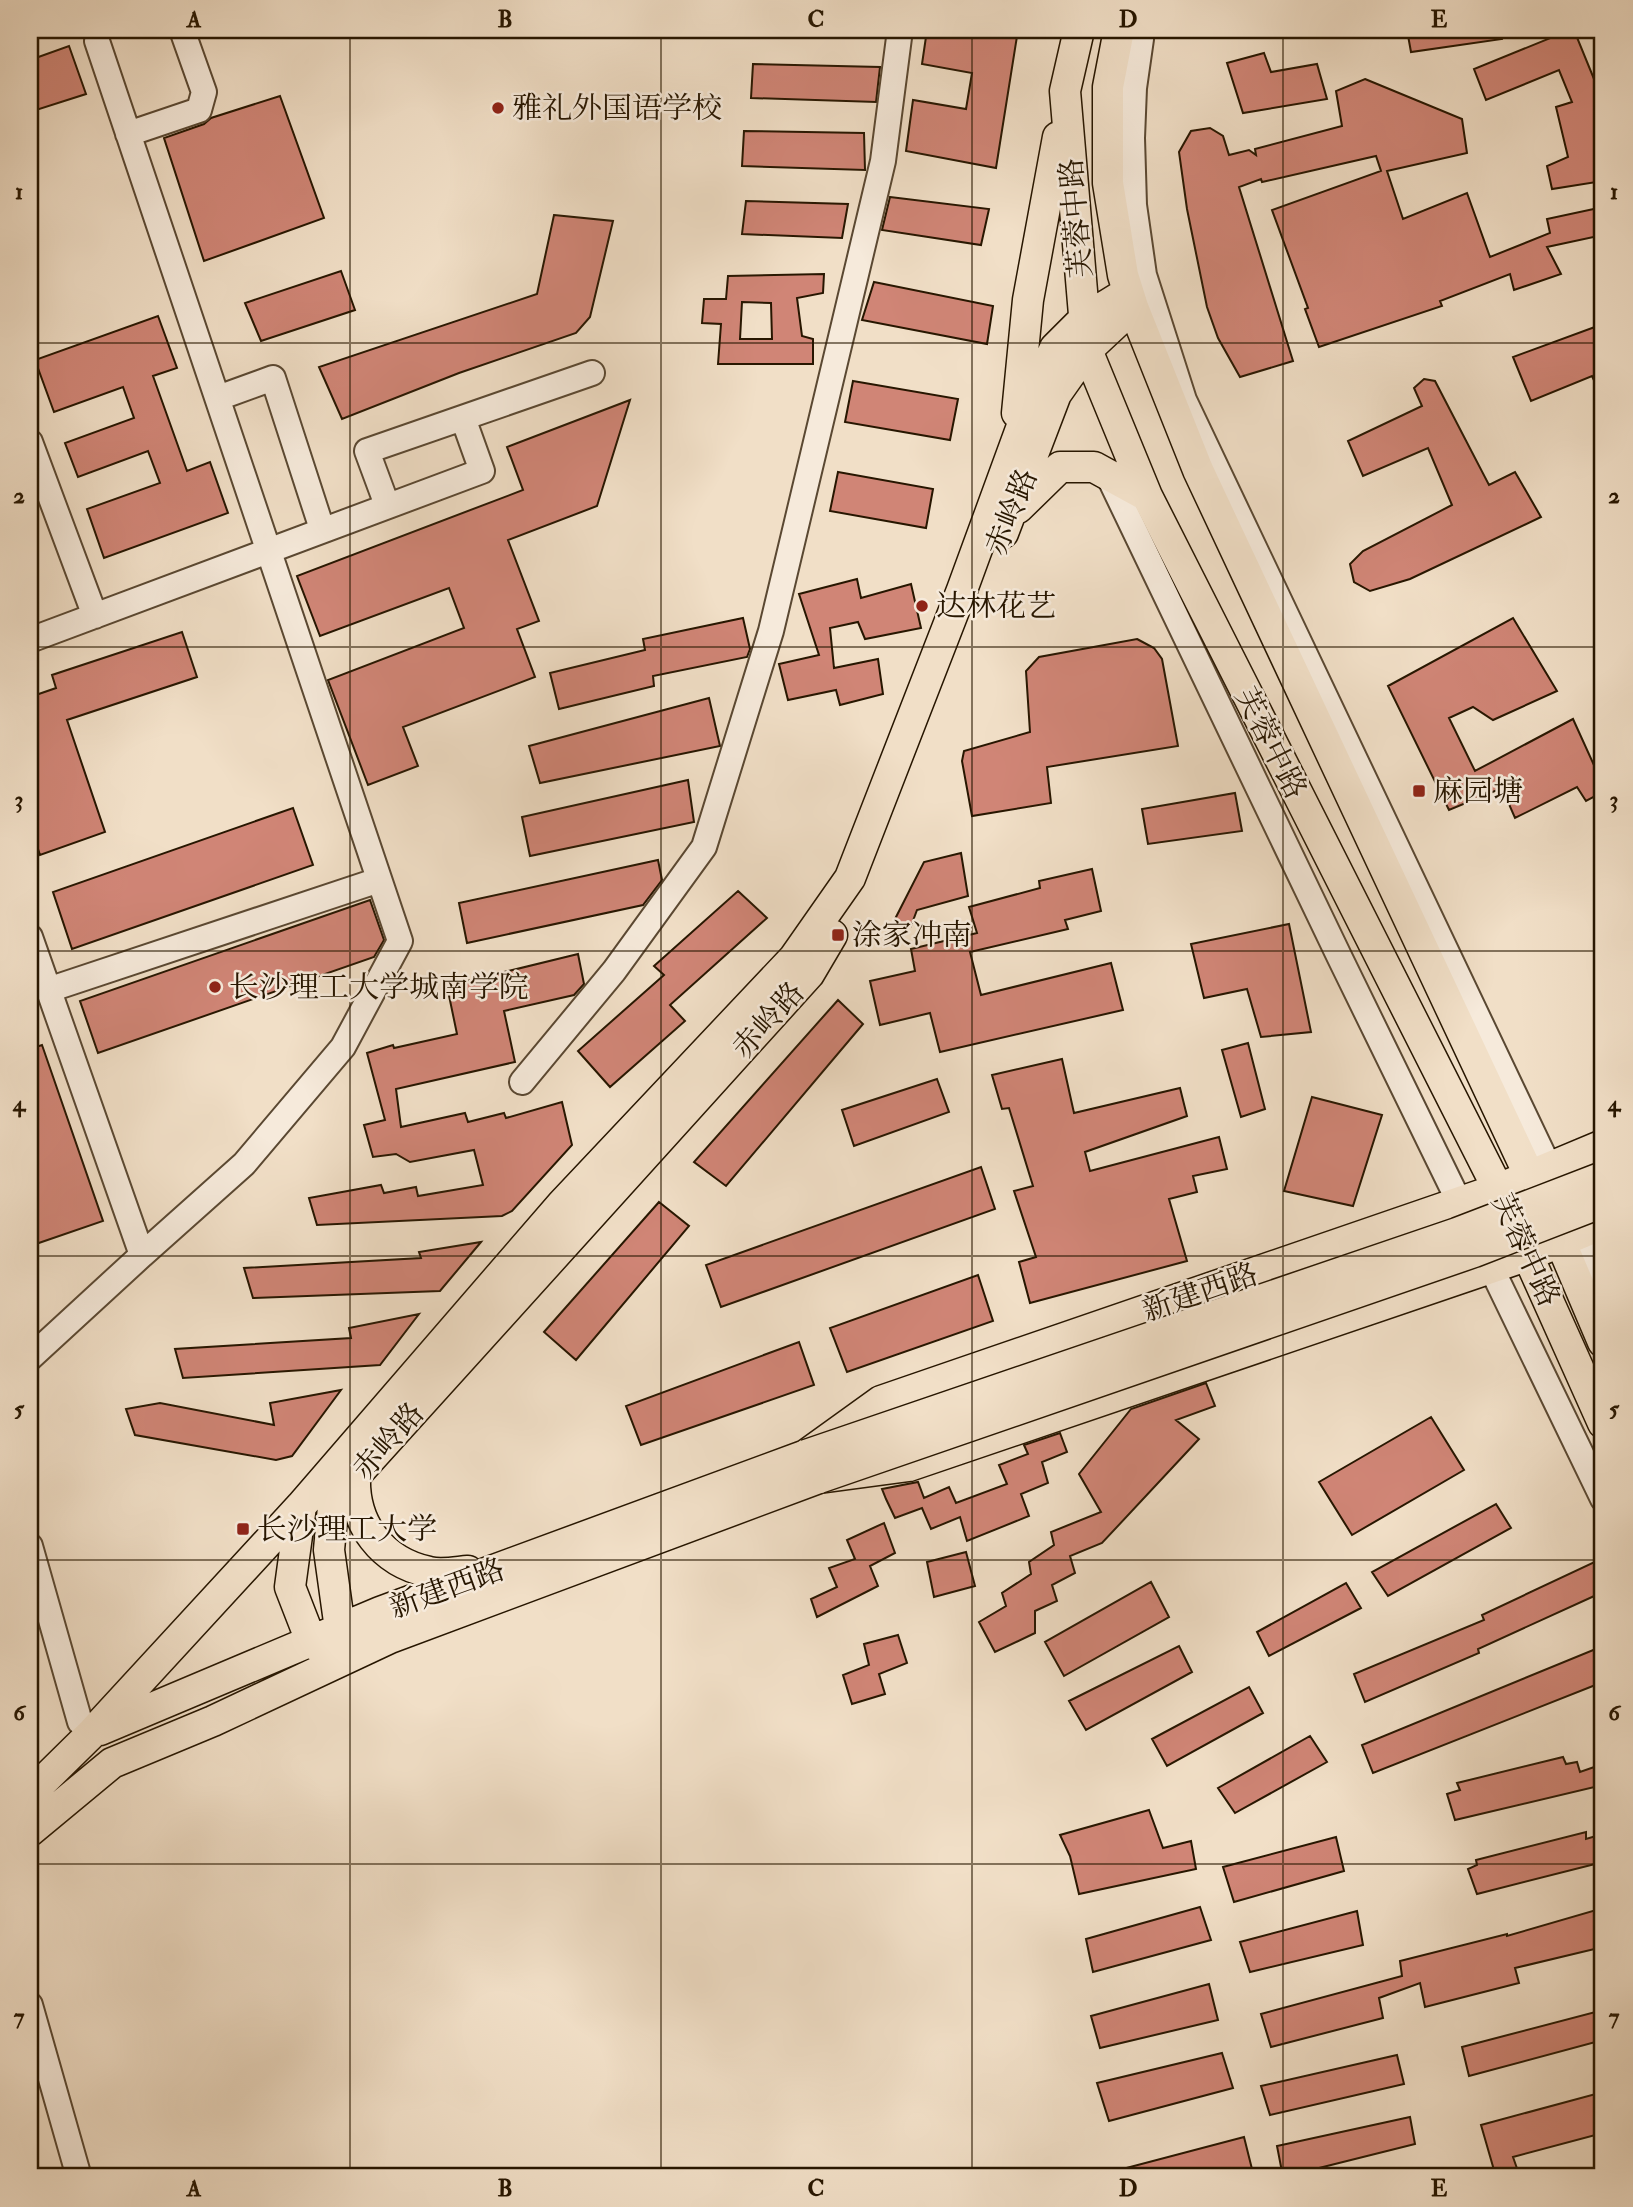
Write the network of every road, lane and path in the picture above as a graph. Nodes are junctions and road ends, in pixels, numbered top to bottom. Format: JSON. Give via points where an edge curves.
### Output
{"nodes":[{"id":1,"x":182,"y":30,"type":"edge"},
{"id":2,"x":900,"y":30,"type":"edge"},
{"id":3,"x":1079,"y":30,"type":"edge"},
{"id":4,"x":1119,"y":30,"type":"edge"},
{"id":5,"x":1138,"y":30,"type":"edge"},
{"id":6,"x":97,"y":41,"type":"dead end"},
{"id":7,"x":1065,"y":91,"type":"junction"},
{"id":8,"x":128,"y":134,"type":"junction"},
{"id":9,"x":1130,"y":300,"type":"junction"},
{"id":10,"x":1084,"y":319,"type":"junction"},
{"id":11,"x":1087,"y":350,"type":"junction"},
{"id":12,"x":592,"y":373,"type":"dead end"},
{"id":13,"x":218,"y":398,"type":"junction"},
{"id":14,"x":463,"y":418,"type":"junction"},
{"id":15,"x":30,"y":442,"type":"edge"},
{"id":16,"x":1014,"y":447,"type":"junction"},
{"id":17,"x":1108,"y":475,"type":"junction"},
{"id":18,"x":1147,"y":496,"type":"junction"},
{"id":19,"x":387,"y":505,"type":"junction"},
{"id":20,"x":1010,"y":516,"type":"junction"},
{"id":21,"x":322,"y":529,"type":"junction"},
{"id":22,"x":268,"y":550,"type":"junction"},
{"id":23,"x":95,"y":616,"type":"junction"},
{"id":24,"x":30,"y":640,"type":"edge"},
{"id":25,"x":379,"y":880,"type":"junction"},
{"id":26,"x":30,"y":937,"type":"edge"},
{"id":27,"x":48,"y":990,"type":"junction"},
{"id":28,"x":522,"y":1082,"type":"dead end"},
{"id":29,"x":1603,"y":1145,"type":"edge"},
{"id":30,"x":1540,"y":1172,"type":"junction"},
{"id":31,"x":1603,"y":1177,"type":"edge"},
{"id":32,"x":1498,"y":1189,"type":"junction"},
{"id":33,"x":1459,"y":1202,"type":"junction"},
{"id":34,"x":1603,"y":1202,"type":"edge"},
{"id":35,"x":1582,"y":1234,"type":"edge"},
{"id":36,"x":142,"y":1255,"type":"junction"},
{"id":37,"x":1529,"y":1255,"type":"junction"},
{"id":38,"x":1491,"y":1268,"type":"junction"},
{"id":39,"x":1603,"y":1279,"type":"edge"},
{"id":40,"x":1603,"y":1342,"type":"edge"},
{"id":41,"x":30,"y":1359,"type":"edge"},
{"id":42,"x":1603,"y":1423,"type":"edge"},
{"id":43,"x":813,"y":1467,"type":"junction"},
{"id":44,"x":355,"y":1476,"type":"junction"},
{"id":45,"x":1603,"y":1499,"type":"edge"},
{"id":46,"x":301,"y":1506,"type":"junction"},
{"id":47,"x":30,"y":1546,"type":"edge"},
{"id":48,"x":493,"y":1570,"type":"junction"},
{"id":49,"x":340,"y":1629,"type":"junction"},
{"id":50,"x":312,"y":1641,"type":"junction"},
{"id":51,"x":344,"y":1659,"type":"junction"},
{"id":52,"x":86,"y":1727,"type":"junction"},
{"id":53,"x":30,"y":1794,"type":"edge"},
{"id":54,"x":30,"y":1831,"type":"edge"},
{"id":55,"x":30,"y":2005,"type":"edge"},
{"id":56,"x":79,"y":2177,"type":"edge"}],
"edges":[{"from":1,"to":8,"type":"street","via":[[204,92],[199,110]]},
{"from":2,"to":28,"type":"street","via":[[883,161],[771,631],[704,848],[614,971]]},
{"from":3,"to":7,"type":"main road","name":"芙蓉中路"},
{"from":4,"to":9,"type":"main road","name":"芙蓉中路","via":[[1108,87],[1108,183]]},
{"from":5,"to":30,"type":"street","via":[[1132,138],[1134,205],[1144,275],[1184,400]]},
{"from":6,"to":8,"type":"street"},
{"from":7,"to":10,"type":"main road","name":"芙蓉中路"},
{"from":7,"to":16,"type":"main road","name":"赤岭路","via":[[1028,300]]},
{"from":8,"to":13,"type":"street"},
{"from":9,"to":10,"type":"main road","name":"赤岭路"},
{"from":9,"to":11,"type":"main road","name":"赤岭路"},
{"from":9,"to":30,"type":"main road","name":"芙蓉中路","via":[[1198,470]]},
{"from":10,"to":11,"type":"main road","name":"芙蓉中路"},
{"from":10,"to":16,"type":"main road","name":"赤岭路","via":[[1055,348]]},
{"from":11,"to":18,"type":"main road","name":"芙蓉中路"},
{"from":11,"to":20,"type":"main road","name":"赤岭路","via":[[1056,394]]},
{"from":12,"to":14,"type":"street"},
{"from":13,"to":21,"type":"street","via":[[273,378]]},
{"from":13,"to":22,"type":"street"},
{"from":14,"to":19,"type":"street","via":[[482,471]]},
{"from":14,"to":19,"type":"street","via":[[367,451]]},
{"from":15,"to":23,"type":"street"},
{"from":16,"to":46,"type":"main road","name":"赤岭路","via":[[850,878],[794,958],[562,1204]]},
{"from":17,"to":18,"type":"main road"},
{"from":17,"to":20,"type":"main road","via":[[1094,467],[1060,467]]},
{"from":17,"to":33,"type":"street"},
{"from":18,"to":32,"type":"main road","name":"芙蓉中路"},
{"from":19,"to":21,"type":"street"},
{"from":20,"to":44,"type":"main road","name":"赤岭路","via":[[936,697],[875,864],[809,974]]},
{"from":21,"to":22,"type":"street"},
{"from":22,"to":23,"type":"street"},
{"from":22,"to":25,"type":"street"},
{"from":23,"to":24,"type":"street"},
{"from":25,"to":27,"type":"street"},
{"from":25,"to":36,"type":"street","via":[[400,941],[343,1047],[244,1164]]},
{"from":26,"to":27,"type":"street"},
{"from":27,"to":36,"type":"street"},
{"from":29,"to":30,"type":"main road","name":"新建西路"},
{"from":30,"to":32,"type":"main road","name":"新建西路"},
{"from":30,"to":35,"type":"main road","name":"芙蓉中路"},
{"from":31,"to":43,"type":"main road","name":"新建西路","bridge":true},
{"from":32,"to":33,"type":"main road","name":"新建西路"},
{"from":32,"to":37,"type":"main road","name":"芙蓉中路"},
{"from":33,"to":38,"type":"street"},
{"from":33,"to":43,"type":"main road","name":"新建西路","via":[[881,1401]]},
{"from":34,"to":43,"type":"main road","name":"新建西路","bridge":true,"via":[[1474,1252]]},
{"from":35,"to":37,"type":"main road","name":"新建西路"},
{"from":35,"to":39,"type":"street"},
{"from":35,"to":40,"type":"main road","name":"芙蓉中路"},
{"from":36,"to":41,"type":"street"},
{"from":37,"to":38,"type":"main road","name":"新建西路"},
{"from":37,"to":42,"type":"main road","name":"芙蓉中路"},
{"from":38,"to":43,"type":"main road","name":"新建西路","via":[[909,1466]]},
{"from":38,"to":45,"type":"street"},
{"from":43,"to":48,"type":"main road","name":"新建西路"},
{"from":43,"to":51,"type":"main road","name":"新建西路"},
{"from":44,"to":48,"type":"main road","via":[[354,1497],[369,1534],[394,1558],[430,1572]]},
{"from":44,"to":49,"type":"main road","name":"赤岭路","via":[[333,1507],[329,1550]]},
{"from":46,"to":50,"type":"main road","via":[[290,1587]]},
{"from":46,"to":52,"type":"main road","name":"赤岭路"},
{"from":47,"to":52,"type":"street"},
{"from":48,"to":49,"type":"main road","name":"新建西路"},
{"from":49,"to":50,"type":"main road","name":"新建西路"},
{"from":49,"to":51,"type":"main road","name":"赤岭路"},
{"from":50,"to":51,"type":"main road"},
{"from":50,"to":52,"type":"main road","name":"新建西路"},
{"from":51,"to":54,"type":"main road","via":[[112,1763]]},
{"from":52,"to":53,"type":"main road","name":"赤岭路"},
{"from":55,"to":56,"type":"street"}]}
